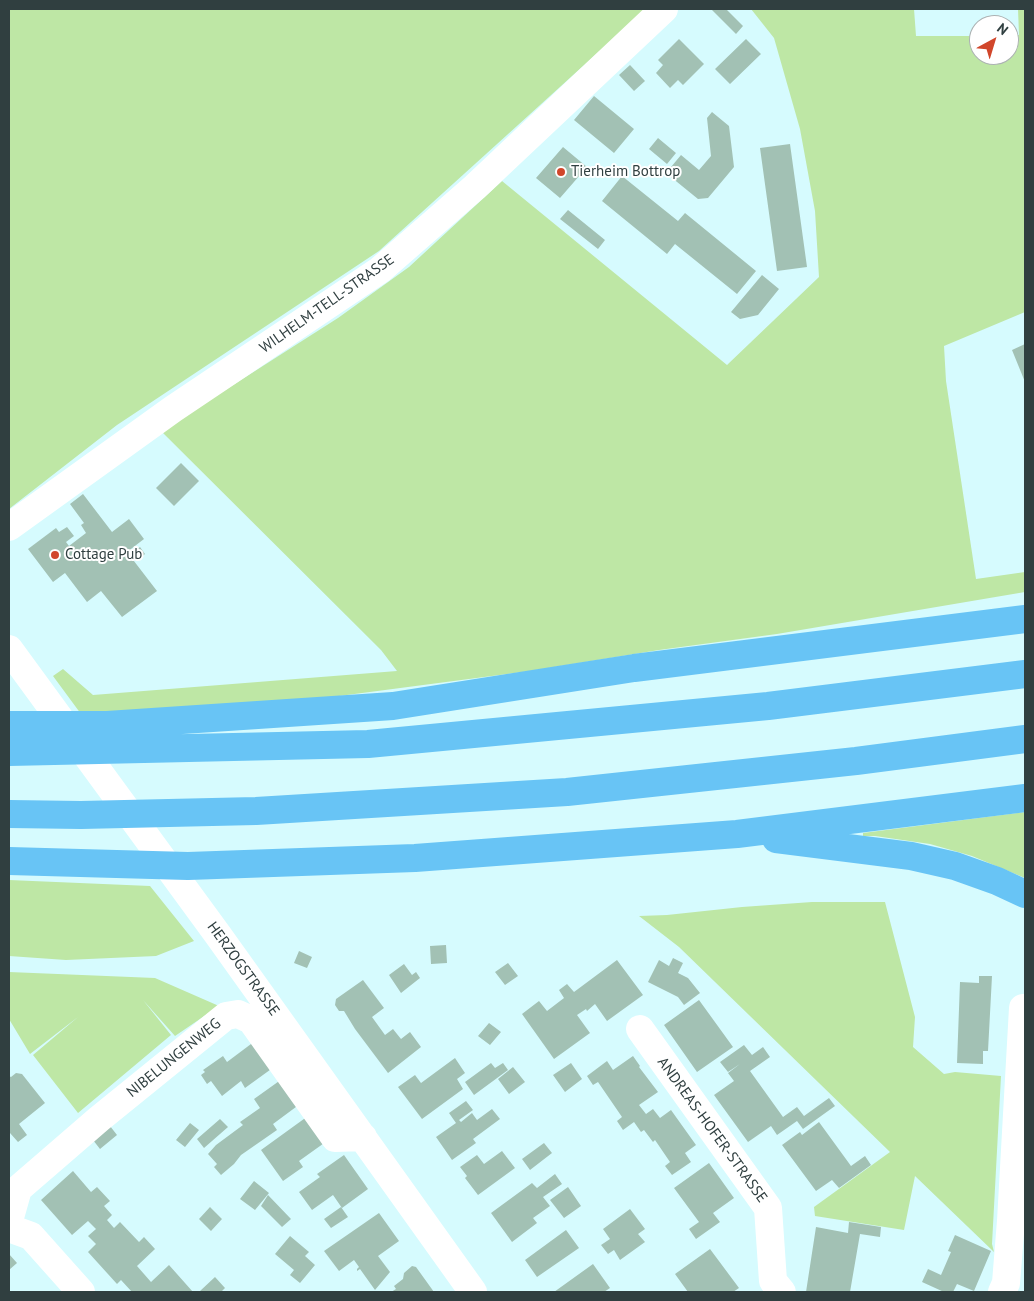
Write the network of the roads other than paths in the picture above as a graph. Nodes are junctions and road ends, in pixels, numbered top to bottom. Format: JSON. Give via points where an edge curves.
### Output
{"nodes":[{"id":1,"x":664,"y":9,"type":"edge"},
{"id":2,"x":9,"y":527,"type":"edge"},
{"id":3,"x":1025,"y":619,"type":"edge"},
{"id":4,"x":9,"y":649,"type":"edge"},
{"id":5,"x":1025,"y":674,"type":"edge"},
{"id":6,"x":9,"y":725,"type":"edge"},
{"id":7,"x":1025,"y":739,"type":"edge"},
{"id":8,"x":9,"y":752,"type":"edge"},
{"id":9,"x":1025,"y":798,"type":"edge"},
{"id":10,"x":9,"y":814,"type":"edge"},
{"id":11,"x":737,"y":834,"type":"junction"},
{"id":12,"x":9,"y":861,"type":"edge"},
{"id":13,"x":1025,"y":894,"type":"edge"},
{"id":14,"x":1023,"y":1008,"type":"dead end"},
{"id":15,"x":640,"y":1030,"type":"dead end"},
{"id":16,"x":363,"y":1137,"type":"junction"},
{"id":17,"x":9,"y":1221,"type":"edge"},
{"id":18,"x":9,"y":1228,"type":"edge"},
{"id":19,"x":1004,"y":1288,"type":"edge"},
{"id":20,"x":81,"y":1292,"type":"edge"},
{"id":21,"x":473,"y":1292,"type":"edge"},
{"id":22,"x":782,"y":1292,"type":"edge"}],
"edges":[{"from":1,"to":2,"type":"street","name":"WILHELM-TELL-STRASSE","via":[[475,188],[380,270],[173,409]]},
{"from":3,"to":6,"type":"highway","via":[[634,668],[393,706],[107,725]]},
{"from":4,"to":16,"type":"street","name":"HERZOGSTRASSE"},
{"from":5,"to":8,"type":"highway","via":[[768,706],[368,744]]},
{"from":7,"to":10,"type":"highway","via":[[567,792],[256,811]]},
{"from":9,"to":11,"type":"highway"},
{"from":11,"to":12,"type":"highway","via":[[405,858],[188,866]]},
{"from":11,"to":13,"type":"highway","via":[[911,856],[955,866]]},
{"from":14,"to":19,"type":"street"},
{"from":15,"to":22,"type":"street","name":"ANDREAS-HOFER-STRASSE","via":[[768,1208],[773,1281]]},
{"from":16,"to":17,"type":"street","name":"NIBELUNGENWEG","via":[[335,1138],[251,1020],[238,1014],[226,1016],[18,1189]]},
{"from":16,"to":21,"type":"street","name":"HERZOGSTRASSE"},
{"from":18,"to":20,"type":"street","via":[[30,1236]]}]}
